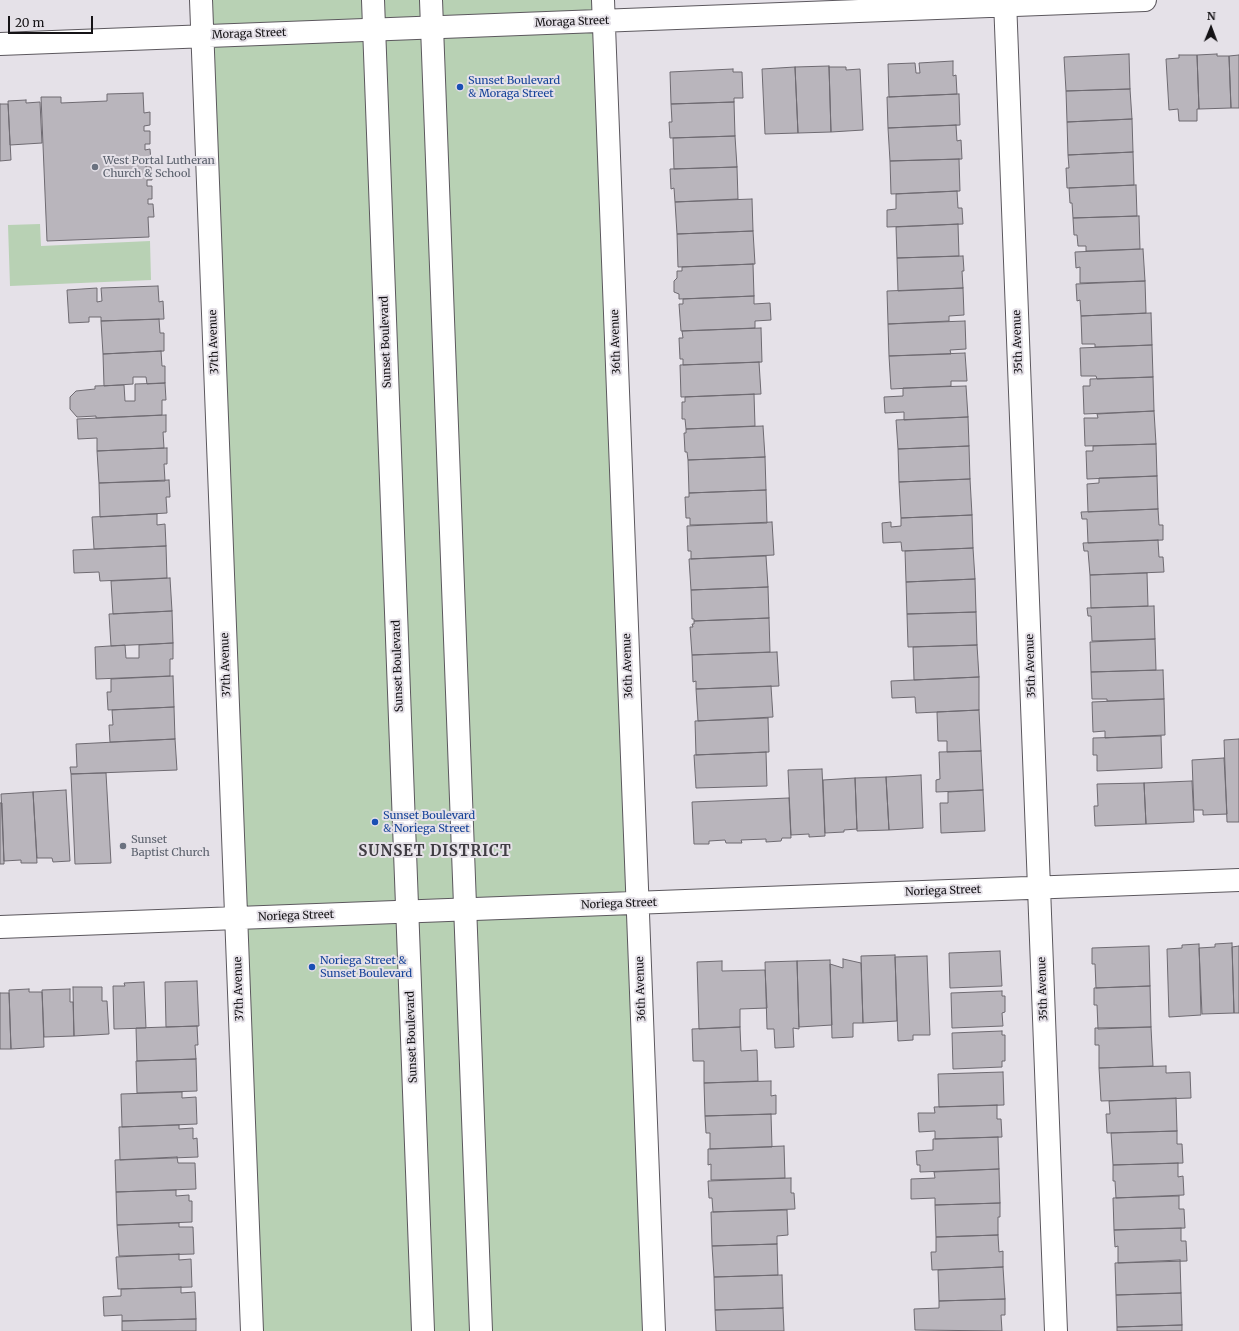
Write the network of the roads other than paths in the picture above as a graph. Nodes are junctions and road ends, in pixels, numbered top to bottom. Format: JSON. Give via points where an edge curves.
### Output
{"nodes":[{"id":1,"x":201,"y":0,"type":"edge"},
{"id":2,"x":373,"y":0,"type":"edge"},
{"id":3,"x":431,"y":0,"type":"edge"},
{"id":4,"x":1145,"y":0,"type":"edge"},
{"id":5,"x":1006,"y":3,"type":"edge"},
{"id":6,"x":603,"y":10,"type":"edge"},
{"id":7,"x":432,"y":27,"type":"junction"},
{"id":8,"x":374,"y":30,"type":"junction"},
{"id":9,"x":202,"y":36,"type":"junction"},
{"id":10,"x":0,"y":44,"type":"edge"},
{"id":11,"x":1239,"y":880,"type":"edge"},
{"id":12,"x":1039,"y":888,"type":"junction"},
{"id":13,"x":637,"y":903,"type":"junction"},
{"id":14,"x":465,"y":909,"type":"junction"},
{"id":15,"x":408,"y":912,"type":"junction"},
{"id":16,"x":236,"y":918,"type":"junction"},
{"id":17,"x":0,"y":927,"type":"edge"},
{"id":18,"x":252,"y":1331,"type":"edge"},
{"id":19,"x":423,"y":1331,"type":"edge"},
{"id":20,"x":481,"y":1331,"type":"edge"},
{"id":21,"x":654,"y":1331,"type":"edge"},
{"id":22,"x":1056,"y":1331,"type":"edge"}],
"edges":[{"from":1,"to":9,"type":"street","name":"37th Avenue"},
{"from":2,"to":8,"type":"street","name":"Sunset Boulevard"},
{"from":3,"to":7,"type":"street"},
{"from":4,"to":5,"type":"street","name":"Moraga Street"},
{"from":5,"to":6,"type":"street","name":"Moraga Street"},
{"from":5,"to":12,"type":"street","name":"35th Avenue"},
{"from":6,"to":7,"type":"street","name":"Moraga Street"},
{"from":6,"to":13,"type":"street","name":"36th Avenue"},
{"from":7,"to":8,"type":"street","name":"Moraga Street"},
{"from":7,"to":14,"type":"street"},
{"from":8,"to":9,"type":"street","name":"Moraga Street"},
{"from":8,"to":15,"type":"street","name":"Sunset Boulevard"},
{"from":9,"to":10,"type":"street","name":"Moraga Street"},
{"from":9,"to":16,"type":"street","name":"37th Avenue"},
{"from":11,"to":12,"type":"street","name":"Noriega Street"},
{"from":12,"to":13,"type":"street","name":"Noriega Street"},
{"from":12,"to":22,"type":"street","name":"35th Avenue"},
{"from":13,"to":14,"type":"street","name":"Noriega Street"},
{"from":13,"to":21,"type":"street","name":"36th Avenue"},
{"from":14,"to":15,"type":"street","name":"Noriega Street"},
{"from":14,"to":20,"type":"street"},
{"from":15,"to":16,"type":"street","name":"Noriega Street"},
{"from":15,"to":19,"type":"street","name":"Sunset Boulevard"},
{"from":16,"to":17,"type":"street","name":"Noriega Street"},
{"from":16,"to":18,"type":"street","name":"37th Avenue"}]}
